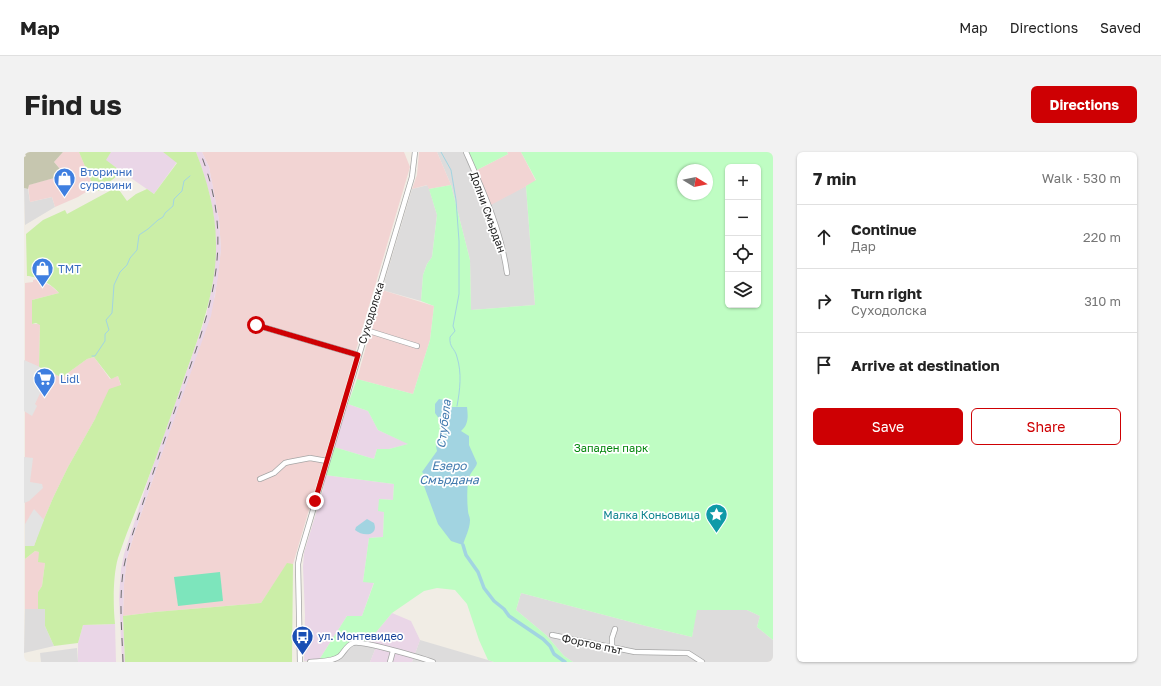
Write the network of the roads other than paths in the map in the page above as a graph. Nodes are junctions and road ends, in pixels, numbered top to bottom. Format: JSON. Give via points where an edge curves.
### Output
{"nodes":[{"id":1,"x":415,"y":152,"type":"edge"},
{"id":2,"x":466,"y":152,"type":"edge"},
{"id":3,"x":507,"y":273,"type":"dead end"},
{"id":4,"x":256,"y":325,"type":"dead end"},
{"id":5,"x":366,"y":330,"type":"junction"},
{"id":6,"x":417,"y":346,"type":"dead end"},
{"id":7,"x":358,"y":355,"type":"junction"},
{"id":8,"x":327,"y":461,"type":"junction"},
{"id":9,"x":260,"y":479,"type":"dead end"},
{"id":10,"x":615,"y":629,"type":"dead end"},
{"id":11,"x":552,"y":635,"type":"dead end"},
{"id":12,"x":612,"y":648,"type":"junction"},
{"id":13,"x":393,"y":651,"type":"junction"},
{"id":14,"x":300,"y":662,"type":"edge"},
{"id":15,"x":310,"y":662,"type":"edge"},
{"id":16,"x":390,"y":662,"type":"edge"},
{"id":17,"x":433,"y":662,"type":"edge"},
{"id":18,"x":702,"y":662,"type":"edge"}],
"edges":[{"from":1,"to":5,"type":"street","name":"Суходолска","via":[[412,177]]},
{"from":2,"to":3,"type":"street","name":"Долни Смърдан","via":[[501,240]]},
{"from":4,"to":7,"type":"street"},
{"from":5,"to":6,"type":"street"},
{"from":5,"to":7,"type":"street","name":"Суходолска"},
{"from":7,"to":8,"type":"street","name":"Суходолска"},
{"from":8,"to":9,"type":"street","via":[[310,458],[285,463],[274,473]]},
{"from":8,"to":14,"type":"street","name":"Суходолска","via":[[298,564]]},
{"from":10,"to":12,"type":"street"},
{"from":11,"to":12,"type":"street","name":"Фортов път"},
{"from":12,"to":18,"type":"street","name":"Фортов път","via":[[635,652],[688,653]]},
{"from":13,"to":15,"type":"street","via":[[354,643],[348,645],[336,658]]},
{"from":13,"to":16,"type":"street"},
{"from":13,"to":17,"type":"street"}]}
